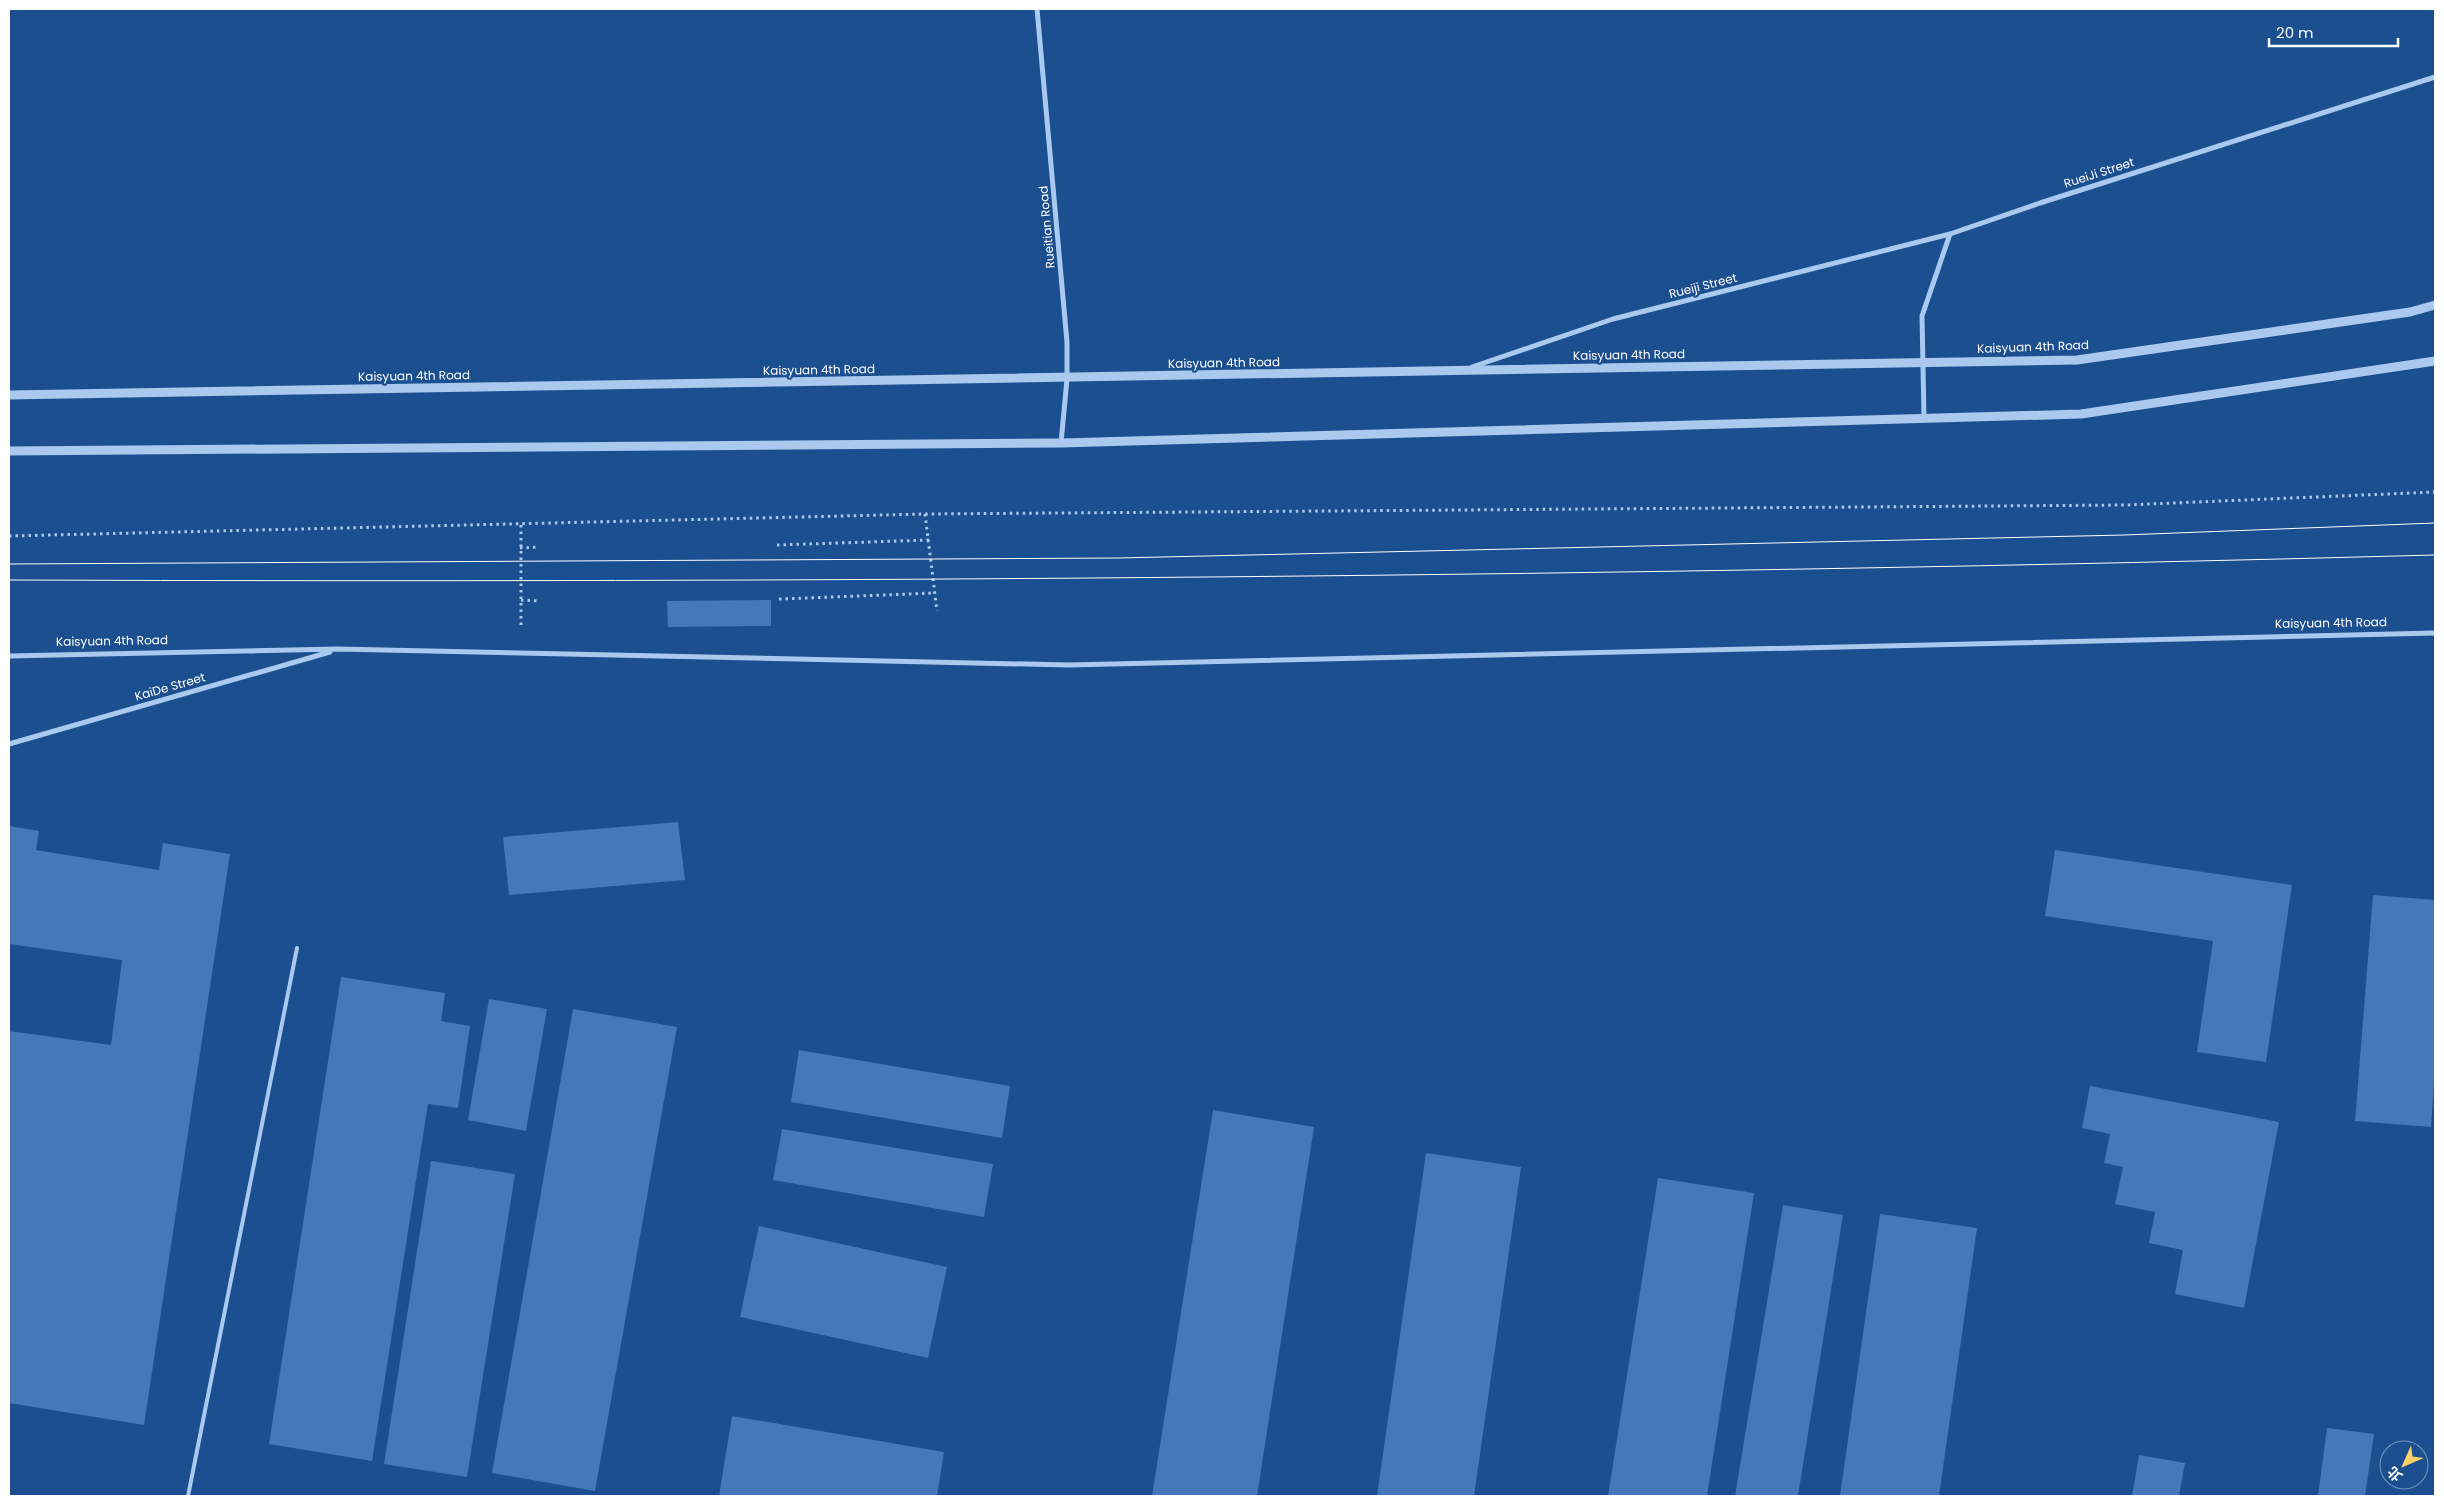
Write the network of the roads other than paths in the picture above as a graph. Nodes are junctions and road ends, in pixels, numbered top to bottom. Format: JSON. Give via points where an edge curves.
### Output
{"nodes":[{"id":1,"x":1037,"y":9,"type":"edge"},
{"id":2,"x":2435,"y":77,"type":"edge"},
{"id":3,"x":1950,"y":234,"type":"junction"},
{"id":4,"x":2435,"y":305,"type":"edge"},
{"id":5,"x":2435,"y":361,"type":"edge"},
{"id":6,"x":1923,"y":364,"type":"junction"},
{"id":7,"x":1463,"y":370,"type":"junction"},
{"id":8,"x":1067,"y":379,"type":"junction"},
{"id":9,"x":9,"y":395,"type":"edge"},
{"id":10,"x":1924,"y":418,"type":"junction"},
{"id":11,"x":1061,"y":443,"type":"junction"},
{"id":12,"x":9,"y":451,"type":"edge"},
{"id":13,"x":2435,"y":633,"type":"edge"},
{"id":14,"x":338,"y":649,"type":"junction"},
{"id":15,"x":9,"y":656,"type":"edge"},
{"id":16,"x":9,"y":744,"type":"edge"},
{"id":17,"x":297,"y":948,"type":"dead end"},
{"id":18,"x":188,"y":1496,"type":"edge"}],
"edges":[{"from":1,"to":8,"type":"street","name":"Rueitian Road","via":[[1067,342]]},
{"from":2,"to":3,"type":"street","name":"RueiJi Street"},
{"from":3,"to":6,"type":"street","via":[[1922,316]]},
{"from":3,"to":7,"type":"street","name":"Rueiji Street","via":[[1613,319]]},
{"from":4,"to":6,"type":"street","name":"Kaisyuan 4th Road","via":[[2400,313],[2077,360]]},
{"from":5,"to":10,"type":"street","via":[[2081,414]]},
{"from":6,"to":7,"type":"street","name":"Kaisyuan 4th Road"},
{"from":6,"to":10,"type":"street"},
{"from":7,"to":8,"type":"street","name":"Kaisyuan 4th Road"},
{"from":8,"to":9,"type":"street","name":"Kaisyuan 4th Road"},
{"from":8,"to":11,"type":"street","name":"Rueitian Road"},
{"from":10,"to":11,"type":"street"},
{"from":11,"to":12,"type":"street"},
{"from":13,"to":14,"type":"street","name":"Kaisyuan 4th Road","via":[[1069,665]]},
{"from":14,"to":15,"type":"street","name":"Kaisyuan 4th Road"},
{"from":14,"to":16,"type":"street","name":"KaiDe Street"},
{"from":17,"to":18,"type":"lane"}]}
